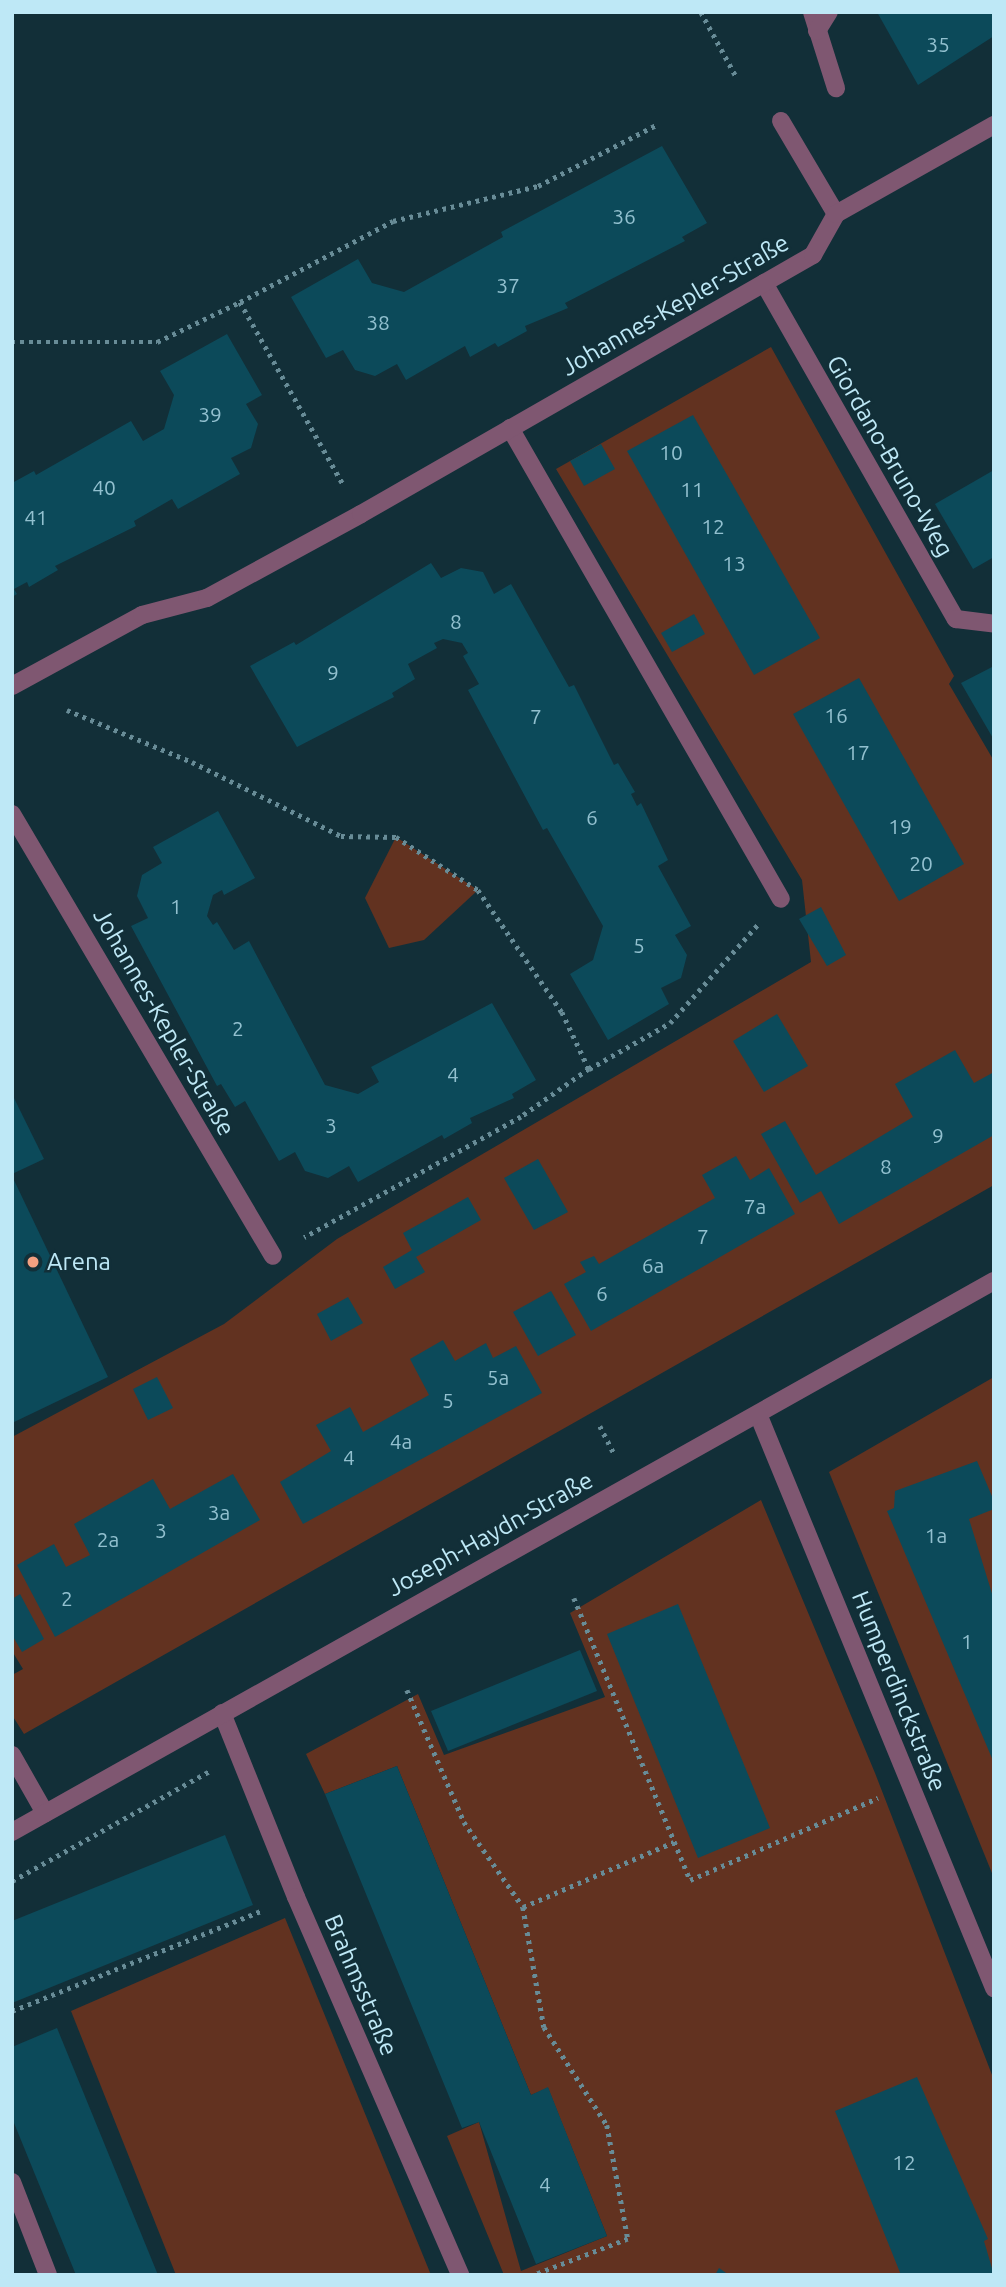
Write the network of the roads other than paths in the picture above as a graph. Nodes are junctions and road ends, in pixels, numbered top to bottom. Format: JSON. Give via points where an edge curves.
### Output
{"nodes":[{"id":1,"x":812,"y":12,"type":"edge"},
{"id":2,"x":829,"y":12,"type":"edge"},
{"id":3,"x":817,"y":31,"type":"junction"},
{"id":4,"x":836,"y":88,"type":"dead end"},
{"id":5,"x":781,"y":121,"type":"dead end"},
{"id":6,"x":994,"y":125,"type":"edge"},
{"id":7,"x":836,"y":214,"type":"junction"},
{"id":8,"x":764,"y":284,"type":"junction"},
{"id":9,"x":510,"y":428,"type":"junction"},
{"id":10,"x":994,"y":624,"type":"edge"},
{"id":11,"x":12,"y":686,"type":"edge"},
{"id":12,"x":12,"y":814,"type":"edge"},
{"id":13,"x":781,"y":899,"type":"road end"},
{"id":14,"x":273,"y":1256,"type":"road end"},
{"id":15,"x":994,"y":1281,"type":"edge"},
{"id":16,"x":758,"y":1414,"type":"junction"},
{"id":17,"x":222,"y":1713,"type":"junction"},
{"id":18,"x":12,"y":1755,"type":"edge"},
{"id":19,"x":45,"y":1813,"type":"junction"},
{"id":20,"x":12,"y":1832,"type":"edge"},
{"id":21,"x":994,"y":1988,"type":"edge"},
{"id":22,"x":12,"y":2182,"type":"edge"},
{"id":23,"x":48,"y":2275,"type":"edge"},
{"id":24,"x":460,"y":2275,"type":"edge"}],
"edges":[{"from":1,"to":3,"type":"street"},
{"from":2,"to":3,"type":"street"},
{"from":3,"to":4,"type":"street"},
{"from":5,"to":7,"type":"street"},
{"from":6,"to":7,"type":"street"},
{"from":7,"to":8,"type":"street","name":"Johannes-Kepler-Straße","via":[[813,255]]},
{"from":8,"to":9,"type":"street","name":"Johannes-Kepler-Straße"},
{"from":8,"to":10,"type":"street","name":"Giordano-Bruno-Weg","via":[[956,620]]},
{"from":9,"to":11,"type":"street","name":"Johannes-Kepler-Straße","via":[[207,598],[142,615]]},
{"from":9,"to":13,"type":"street"},
{"from":12,"to":14,"type":"street","name":"Johannes-Kepler-Straße"},
{"from":15,"to":16,"type":"street","name":"Joseph-Haydn-Straße"},
{"from":16,"to":17,"type":"street","name":"Joseph-Haydn-Straße"},
{"from":16,"to":21,"type":"street","name":"Humperdinckstraße"},
{"from":17,"to":19,"type":"street","name":"Joseph-Haydn-Straße"},
{"from":17,"to":24,"type":"street","name":"Brahmsstraße","via":[[296,1897]]},
{"from":18,"to":19,"type":"street"},
{"from":19,"to":20,"type":"street","name":"Joseph-Haydn-Straße"},
{"from":22,"to":23,"type":"street"}]}
